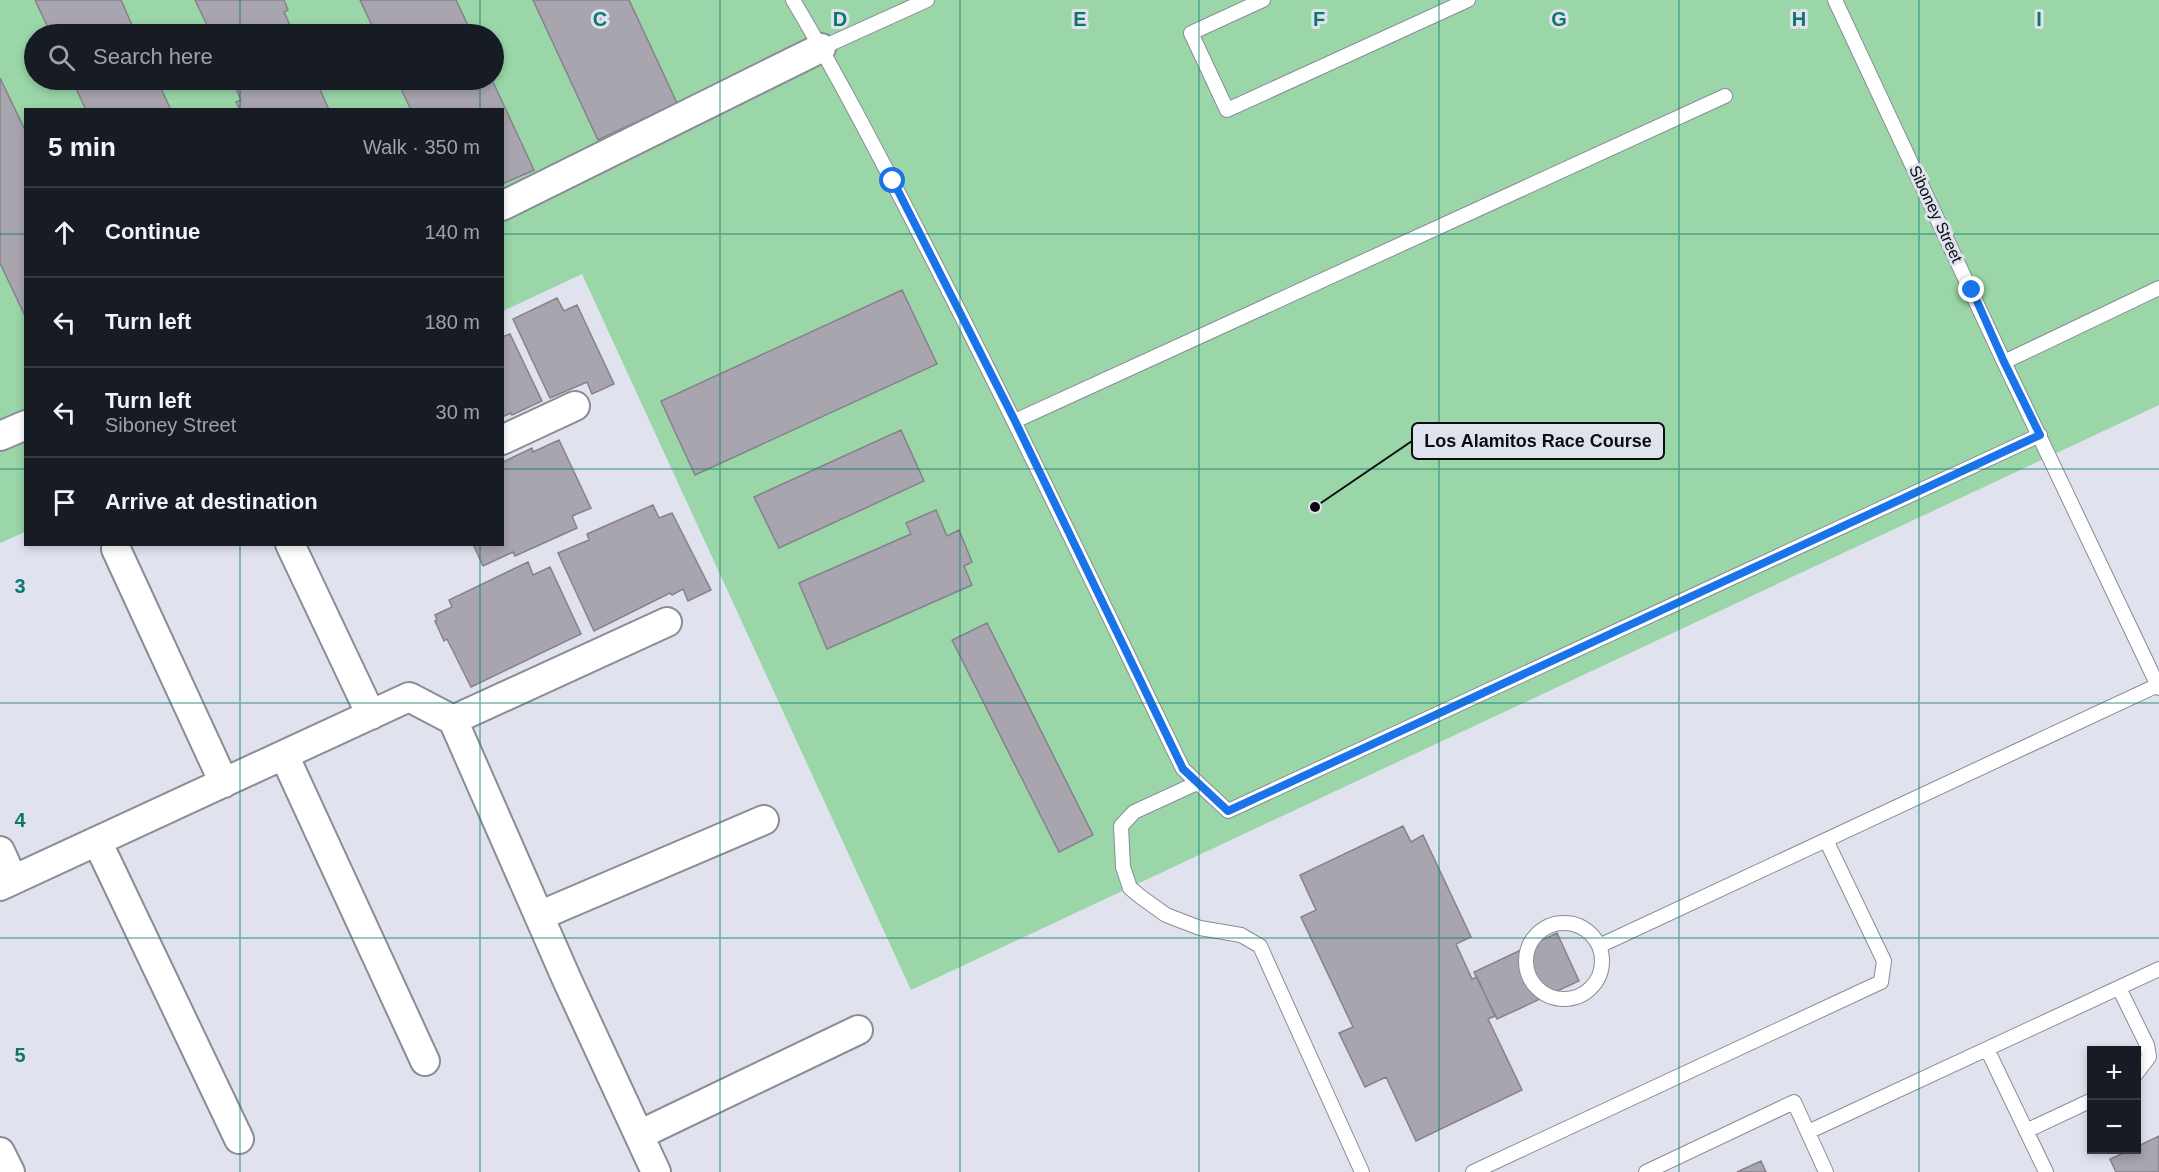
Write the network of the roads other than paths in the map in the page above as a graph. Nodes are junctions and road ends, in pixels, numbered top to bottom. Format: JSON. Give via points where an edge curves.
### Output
{"nodes":[{"id":1,"x":793,"y":0,"type":"edge"},
{"id":2,"x":927,"y":0,"type":"edge"},
{"id":3,"x":1263,"y":0,"type":"edge"},
{"id":4,"x":1468,"y":0,"type":"edge"},
{"id":5,"x":1835,"y":0,"type":"edge"},
{"id":6,"x":821,"y":48,"type":"junction"},
{"id":7,"x":1725,"y":96,"type":"dead end"},
{"id":8,"x":504,"y":205,"type":"edge"},
{"id":9,"x":2159,"y":288,"type":"edge"},
{"id":10,"x":2004,"y":362,"type":"junction"},
{"id":11,"x":575,"y":406,"type":"dead end"},
{"id":12,"x":1015,"y":421,"type":"junction"},
{"id":13,"x":24,"y":426,"type":"edge"},
{"id":14,"x":2040,"y":435,"type":"junction"},
{"id":15,"x":0,"y":436,"type":"edge"},
{"id":16,"x":504,"y":439,"type":"edge"},
{"id":17,"x":291,"y":546,"type":"edge"},
{"id":18,"x":116,"y":549,"type":"dead end"},
{"id":19,"x":667,"y":622,"type":"dead end"},
{"id":20,"x":2158,"y":686,"type":"edge"},
{"id":21,"x":371,"y":715,"type":"junction"},
{"id":22,"x":453,"y":720,"type":"junction"},
{"id":23,"x":284,"y":755,"type":"junction"},
{"id":24,"x":224,"y":783,"type":"junction"},
{"id":25,"x":1197,"y":783,"type":"junction"},
{"id":26,"x":764,"y":820,"type":"dead end"},
{"id":27,"x":1826,"y":840,"type":"junction"},
{"id":28,"x":97,"y":841,"type":"junction"},
{"id":29,"x":0,"y":851,"type":"edge"},
{"id":30,"x":6,"y":883,"type":"edge"},
{"id":31,"x":539,"y":916,"type":"junction"},
{"id":32,"x":1599,"y":946,"type":"junction"},
{"id":33,"x":2159,"y":969,"type":"edge"},
{"id":34,"x":2119,"y":987,"type":"junction"},
{"id":35,"x":858,"y":1030,"type":"dead end"},
{"id":36,"x":1987,"y":1049,"type":"junction"},
{"id":37,"x":425,"y":1061,"type":"dead end"},
{"id":38,"x":2141,"y":1067,"type":"edge"},
{"id":39,"x":2087,"y":1102,"type":"edge"},
{"id":40,"x":2026,"y":1131,"type":"junction"},
{"id":41,"x":1808,"y":1132,"type":"junction"},
{"id":42,"x":639,"y":1135,"type":"junction"},
{"id":43,"x":238,"y":1139,"type":"dead end"},
{"id":44,"x":0,"y":1152,"type":"edge"},
{"id":45,"x":10,"y":1172,"type":"edge"},
{"id":46,"x":656,"y":1172,"type":"edge"},
{"id":47,"x":1362,"y":1172,"type":"edge"},
{"id":48,"x":1473,"y":1172,"type":"edge"},
{"id":49,"x":1646,"y":1172,"type":"edge"},
{"id":50,"x":1827,"y":1172,"type":"edge"},
{"id":51,"x":2046,"y":1172,"type":"edge"}],
"edges":[{"from":1,"to":6,"type":"lane"},
{"from":2,"to":6,"type":"lane"},
{"from":3,"to":4,"type":"lane","via":[[1191,33],[1227,110]]},
{"from":5,"to":10,"type":"lane","name":"Siboney Street"},
{"from":6,"to":8,"type":"street"},
{"from":6,"to":12,"type":"lane"},
{"from":7,"to":12,"type":"lane"},
{"from":9,"to":10,"type":"lane"},
{"from":10,"to":14,"type":"lane","name":"Siboney Street"},
{"from":11,"to":16,"type":"street"},
{"from":12,"to":25,"type":"lane","via":[[1183,769]]},
{"from":13,"to":15,"type":"street"},
{"from":14,"to":20,"type":"lane","name":"Siboney Street"},
{"from":14,"to":25,"type":"lane","via":[[1228,811]]},
{"from":17,"to":21,"type":"street"},
{"from":18,"to":24,"type":"street"},
{"from":19,"to":22,"type":"street"},
{"from":20,"to":27,"type":"lane"},
{"from":21,"to":22,"type":"street","via":[[409,697]]},
{"from":21,"to":23,"type":"street"},
{"from":22,"to":31,"type":"street"},
{"from":23,"to":24,"type":"street"},
{"from":23,"to":37,"type":"street"},
{"from":24,"to":28,"type":"street"},
{"from":25,"to":47,"type":"lane","via":[[1134,812],[1121,826],[1123,867],[1130,888],[1166,915],[1200,928],[1241,935],[1260,946]]},
{"from":26,"to":31,"type":"street"},
{"from":27,"to":32,"type":"lane"},
{"from":27,"to":48,"type":"lane","via":[[1884,962],[1881,982]]},
{"from":28,"to":30,"type":"street"},
{"from":28,"to":43,"type":"street"},
{"from":29,"to":30,"type":"street"},
{"from":31,"to":42,"type":"street"},
{"from":32,"to":32,"type":"lane","via":[[1591,934],[1578,926],[1564,922],[1549,926],[1528,946],[1528,976],[1549,997],[1579,996],[1599,976]]},
{"from":33,"to":34,"type":"lane"},
{"from":34,"to":36,"type":"lane"},
{"from":34,"to":38,"type":"lane","via":[[2148,1051],[2149,1057]]},
{"from":35,"to":42,"type":"street"},
{"from":36,"to":40,"type":"lane"},
{"from":36,"to":41,"type":"lane"},
{"from":39,"to":40,"type":"lane"},
{"from":40,"to":51,"type":"lane"},
{"from":41,"to":49,"type":"lane","via":[[1794,1102]]},
{"from":41,"to":50,"type":"lane"},
{"from":42,"to":46,"type":"street"},
{"from":44,"to":45,"type":"street"}]}
